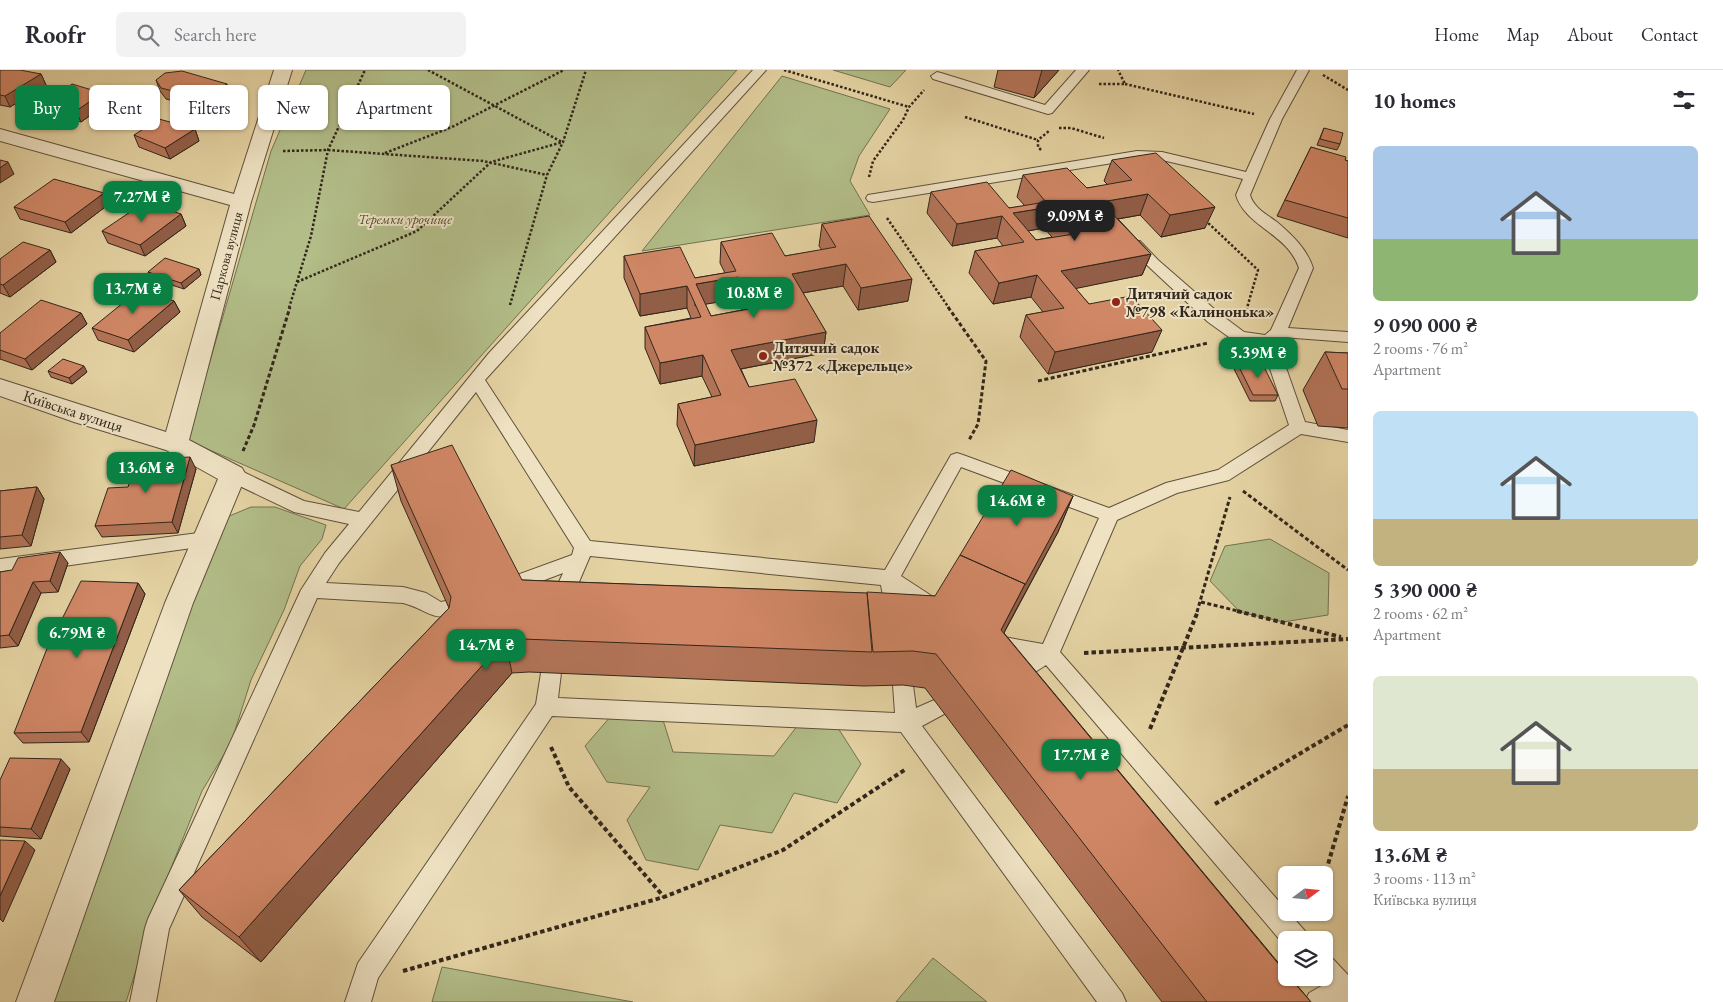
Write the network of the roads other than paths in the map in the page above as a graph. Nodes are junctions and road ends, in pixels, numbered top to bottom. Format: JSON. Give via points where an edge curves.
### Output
{"nodes":[{"id":1,"x":283,"y":70,"type":"edge"},
{"id":2,"x":760,"y":70,"type":"edge"},
{"id":3,"x":944,"y":70,"type":"edge"},
{"id":4,"x":1083,"y":70,"type":"edge"},
{"id":5,"x":1303,"y":70,"type":"edge"},
{"id":6,"x":0,"y":135,"type":"edge"},
{"id":7,"x":1251,"y":177,"type":"junction"},
{"id":8,"x":873,"y":198,"type":"road end"},
{"id":9,"x":241,"y":202,"type":"junction"},
{"id":10,"x":1135,"y":244,"type":"edge"},
{"id":11,"x":1274,"y":337,"type":"junction"},
{"id":12,"x":1348,"y":337,"type":"edge"},
{"id":13,"x":477,"y":380,"type":"junction"},
{"id":14,"x":0,"y":387,"type":"edge"},
{"id":15,"x":1298,"y":426,"type":"junction"},
{"id":16,"x":1348,"y":436,"type":"edge"},
{"id":17,"x":175,"y":444,"type":"junction"},
{"id":18,"x":232,"y":475,"type":"junction"},
{"id":19,"x":1110,"y":515,"type":"junction"},
{"id":20,"x":363,"y":520,"type":"junction"},
{"id":21,"x":206,"y":539,"type":"junction"},
{"id":22,"x":581,"y":554,"type":"junction"},
{"id":23,"x":0,"y":567,"type":"edge"},
{"id":24,"x":513,"y":584,"type":"edge"},
{"id":25,"x":311,"y":590,"type":"junction"},
{"id":26,"x":450,"y":608,"type":"edge"},
{"id":27,"x":560,"y":616,"type":"edge"},
{"id":28,"x":998,"y":644,"type":"edge"},
{"id":29,"x":1049,"y":654,"type":"junction"},
{"id":30,"x":551,"y":673,"type":"edge"},
{"id":31,"x":1000,"y":680,"type":"edge"},
{"id":32,"x":903,"y":685,"type":"edge"},
{"id":33,"x":939,"y":707,"type":"edge"},
{"id":34,"x":542,"y":713,"type":"junction"},
{"id":35,"x":907,"y":723,"type":"junction"},
{"id":36,"x":1288,"y":931,"type":"edge"},
{"id":37,"x":1333,"y":978,"type":"edge"},
{"id":38,"x":361,"y":992,"type":"edge"},
{"id":39,"x":1346,"y":993,"type":"edge"},
{"id":40,"x":35,"y":1002,"type":"edge"},
{"id":41,"x":143,"y":1002,"type":"edge"},
{"id":42,"x":1113,"y":1002,"type":"edge"},
{"id":43,"x":1318,"y":1002,"type":"edge"}],
"edges":[{"from":1,"to":9,"type":"street","name":"Паркова вулиця"},
{"from":2,"to":13,"type":"lane"},
{"from":3,"to":4,"type":"lane","via":[[937,76],[1048,110]]},
{"from":5,"to":7,"type":"lane","via":[[1276,119]]},
{"from":6,"to":9,"type":"street"},
{"from":7,"to":8,"type":"lane","via":[[1162,156],[1137,155]]},
{"from":7,"to":11,"type":"lane","via":[[1242,195],[1246,205],[1297,249],[1305,260],[1306,268]]},
{"from":9,"to":17,"type":"street","name":"Паркова вулиця"},
{"from":10,"to":11,"type":"lane","via":[[1214,318],[1239,336]]},
{"from":11,"to":12,"type":"lane"},
{"from":11,"to":15,"type":"lane"},
{"from":13,"to":20,"type":"lane"},
{"from":13,"to":22,"type":"lane"},
{"from":14,"to":17,"type":"street","name":"Київська вулиця"},
{"from":15,"to":16,"type":"lane"},
{"from":15,"to":19,"type":"lane","via":[[1228,480],[1172,488]]},
{"from":17,"to":18,"type":"street","name":"Київська вулиця"},
{"from":18,"to":20,"type":"lane","via":[[300,507]]},
{"from":18,"to":21,"type":"street"},
{"from":19,"to":22,"type":"lane","via":[[957,459],[890,578]]},
{"from":19,"to":29,"type":"lane"},
{"from":20,"to":25,"type":"lane"},
{"from":21,"to":23,"type":"lane"},
{"from":21,"to":40,"type":"street","via":[[179,603]]},
{"from":22,"to":24,"type":"lane"},
{"from":22,"to":27,"type":"lane","via":[[563,596]]},
{"from":25,"to":26,"type":"lane","via":[[403,595],[439,610]]},
{"from":25,"to":41,"type":"lane","via":[[157,928]]},
{"from":28,"to":29,"type":"lane"},
{"from":29,"to":31,"type":"lane"},
{"from":29,"to":36,"type":"lane"},
{"from":30,"to":34,"type":"lane"},
{"from":32,"to":35,"type":"lane"},
{"from":33,"to":35,"type":"lane"},
{"from":34,"to":35,"type":"lane"},
{"from":34,"to":38,"type":"lane","via":[[367,972]]},
{"from":35,"to":42,"type":"lane"},
{"from":37,"to":39,"type":"lane"},
{"from":39,"to":43,"type":"lane"}]}
